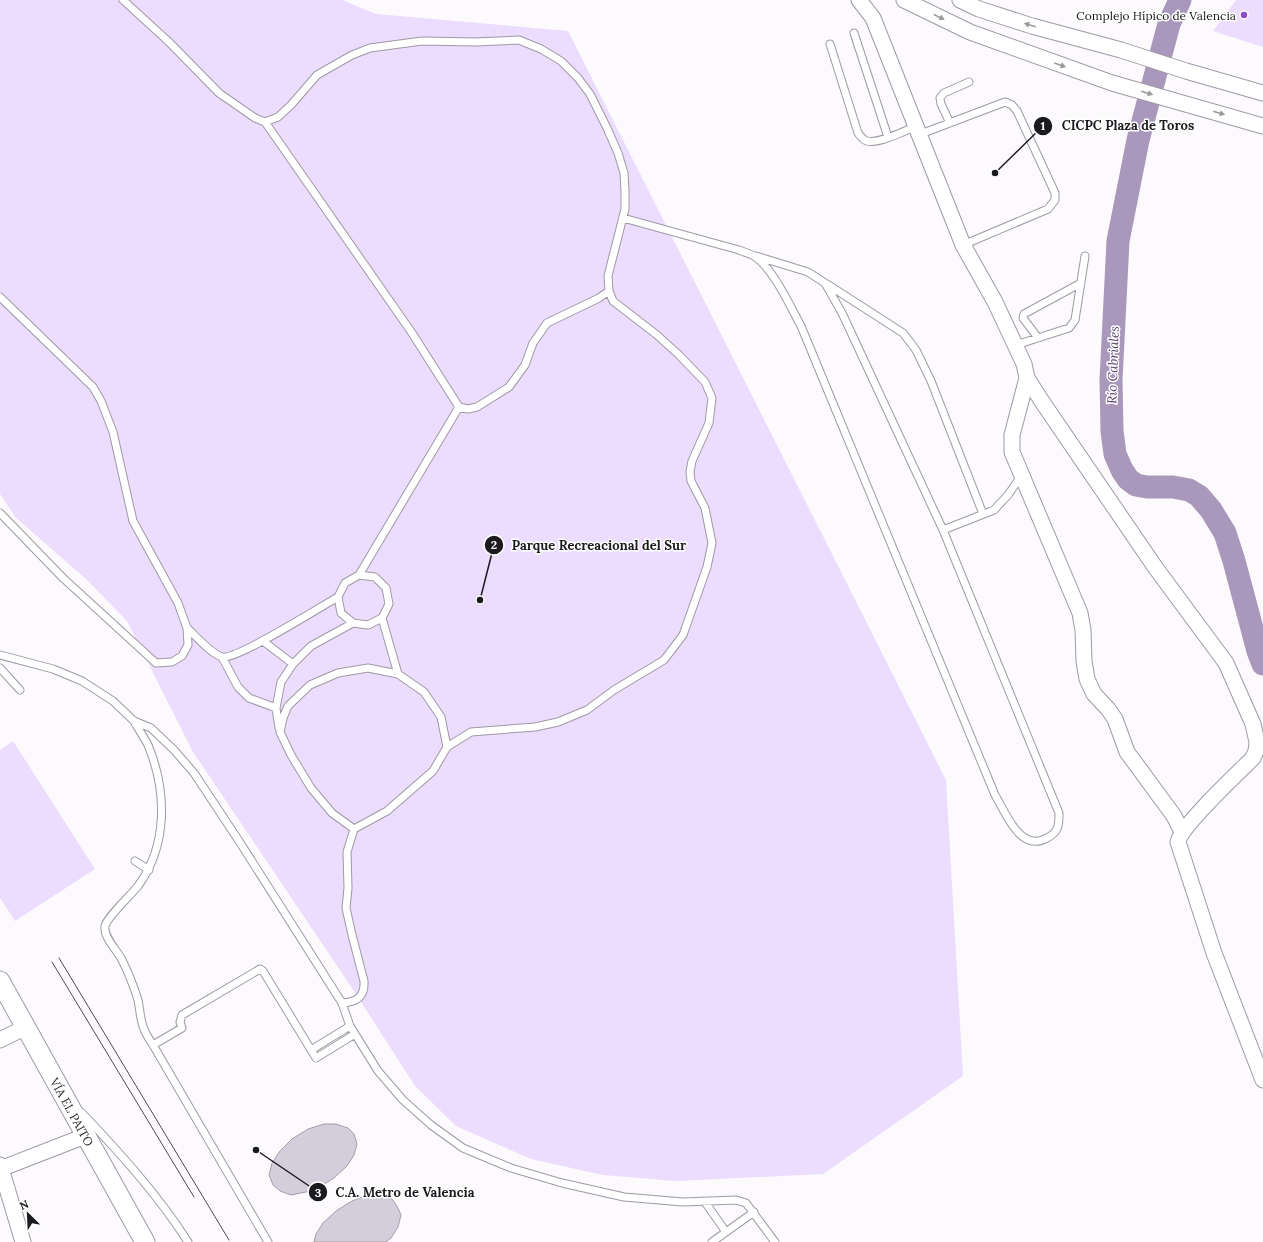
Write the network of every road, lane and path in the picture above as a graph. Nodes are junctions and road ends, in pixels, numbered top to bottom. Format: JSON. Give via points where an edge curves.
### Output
{"nodes":[{"id":1,"x":123,"y":0,"type":"edge"},
{"id":2,"x":859,"y":0,"type":"edge"},
{"id":3,"x":904,"y":0,"type":"edge"},
{"id":4,"x":960,"y":0,"type":"edge"},
{"id":5,"x":854,"y":32,"type":"dead end"},
{"id":6,"x":830,"y":44,"type":"dead end"},
{"id":7,"x":969,"y":82,"type":"dead end"},
{"id":8,"x":1263,"y":93,"type":"edge"},
{"id":9,"x":265,"y":122,"type":"junction"},
{"id":10,"x":950,"y":123,"type":"junction"},
{"id":11,"x":1263,"y":126,"type":"edge"},
{"id":12,"x":917,"y":131,"type":"junction"},
{"id":13,"x":888,"y":137,"type":"junction"},
{"id":14,"x":623,"y":218,"type":"junction"},
{"id":15,"x":963,"y":244,"type":"junction"},
{"id":16,"x":753,"y":256,"type":"junction"},
{"id":17,"x":1085,"y":256,"type":"dead end"},
{"id":18,"x":825,"y":283,"type":"junction"},
{"id":19,"x":1081,"y":284,"type":"junction"},
{"id":20,"x":609,"y":291,"type":"junction"},
{"id":21,"x":0,"y":297,"type":"edge"},
{"id":22,"x":1038,"y":338,"type":"junction"},
{"id":23,"x":1016,"y":345,"type":"junction"},
{"id":24,"x":1028,"y":378,"type":"junction"},
{"id":25,"x":459,"y":407,"type":"junction"},
{"id":26,"x":1021,"y":476,"type":"junction"},
{"id":27,"x":0,"y":514,"type":"edge"},
{"id":28,"x":983,"y":514,"type":"junction"},
{"id":29,"x":943,"y":530,"type":"junction"},
{"id":30,"x":359,"y":575,"type":"junction"},
{"id":31,"x":338,"y":597,"type":"junction"},
{"id":32,"x":382,"y":618,"type":"junction"},
{"id":33,"x":353,"y":623,"type":"junction"},
{"id":34,"x":187,"y":628,"type":"junction"},
{"id":35,"x":263,"y":640,"type":"junction"},
{"id":36,"x":0,"y":655,"type":"edge"},
{"id":37,"x":222,"y":657,"type":"junction"},
{"id":38,"x":293,"y":664,"type":"junction"},
{"id":39,"x":0,"y":668,"type":"edge"},
{"id":40,"x":398,"y":674,"type":"junction"},
{"id":41,"x":20,"y":690,"type":"dead end"},
{"id":42,"x":276,"y":708,"type":"junction"},
{"id":43,"x":134,"y":721,"type":"junction"},
{"id":44,"x":280,"y":732,"type":"junction"},
{"id":45,"x":447,"y":747,"type":"junction"},
{"id":46,"x":354,"y":829,"type":"junction"},
{"id":47,"x":1182,"y":832,"type":"junction"},
{"id":48,"x":135,"y":861,"type":"dead end"},
{"id":49,"x":149,"y":870,"type":"junction"},
{"id":50,"x":0,"y":981,"type":"edge"},
{"id":51,"x":342,"y":1003,"type":"junction"},
{"id":52,"x":350,"y":1026,"type":"junction"},
{"id":53,"x":26,"y":1027,"type":"junction"},
{"id":54,"x":355,"y":1034,"type":"junction"},
{"id":55,"x":0,"y":1040,"type":"edge"},
{"id":56,"x":153,"y":1045,"type":"junction"},
{"id":57,"x":311,"y":1050,"type":"junction"},
{"id":58,"x":1263,"y":1080,"type":"edge"},
{"id":59,"x":61,"y":1091,"type":"junction"},
{"id":60,"x":85,"y":1136,"type":"junction"},
{"id":61,"x":0,"y":1167,"type":"edge"},
{"id":62,"x":705,"y":1202,"type":"junction"},
{"id":63,"x":754,"y":1212,"type":"junction"},
{"id":64,"x":726,"y":1232,"type":"junction"},
{"id":65,"x":23,"y":1242,"type":"edge"},
{"id":66,"x":145,"y":1242,"type":"edge"},
{"id":67,"x":188,"y":1242,"type":"edge"},
{"id":68,"x":268,"y":1242,"type":"edge"},
{"id":69,"x":712,"y":1242,"type":"edge"},
{"id":70,"x":775,"y":1242,"type":"edge"}],
"edges":[{"from":1,"to":9,"type":"lane","via":[[219,93]]},
{"from":2,"to":12,"type":"street","via":[[873,18]]},
{"from":3,"to":11,"type":"street","one_way":true,"via":[[970,32],[1112,83]]},
{"from":8,"to":4,"type":"street","one_way":true,"via":[[1032,26],[979,9]]},
{"from":5,"to":13,"type":"lane"},
{"from":6,"to":13,"type":"lane","via":[[858,133],[862,139],[868,141],[876,142]]},
{"from":7,"to":10,"type":"lane","via":[[944,93],[940,98]]},
{"from":9,"to":14,"type":"lane","via":[[278,117],[292,105],[317,75],[370,48],[422,41],[519,40],[561,61],[590,94],[618,153],[624,173]]},
{"from":9,"to":25,"type":"lane","via":[[412,333]]},
{"from":10,"to":12,"type":"lane"},
{"from":10,"to":15,"type":"lane","via":[[1005,102],[1012,104],[1055,193],[1055,200],[1048,209]]},
{"from":12,"to":13,"type":"lane"},
{"from":12,"to":15,"type":"street"},
{"from":14,"to":16,"type":"lane"},
{"from":14,"to":20,"type":"lane","via":[[608,276]]},
{"from":15,"to":23,"type":"street"},
{"from":16,"to":18,"type":"lane","via":[[808,272]]},
{"from":16,"to":29,"type":"lane","via":[[766,267],[801,326],[995,795],[1018,833],[1027,841],[1039,842],[1054,834],[1059,825],[1059,813]]},
{"from":17,"to":19,"type":"lane"},
{"from":18,"to":28,"type":"lane","via":[[903,333],[916,350]]},
{"from":18,"to":29,"type":"lane","via":[[842,312]]},
{"from":19,"to":22,"type":"lane","via":[[1072,326]]},
{"from":19,"to":22,"type":"lane","via":[[1024,314],[1022,318]]},
{"from":20,"to":25,"type":"lane","via":[[547,323],[533,343],[525,365],[509,387],[477,407]]},
{"from":20,"to":45,"type":"lane","via":[[613,301],[657,335],[705,382],[712,398],[709,423],[692,461],[690,472],[691,480],[705,508],[712,543],[707,567],[683,635],[664,660],[614,690],[587,710],[558,722],[536,727],[472,732]]},
{"from":21,"to":34,"type":"lane","via":[[93,387],[101,401],[113,432],[133,521],[178,603]]},
{"from":22,"to":23,"type":"lane"},
{"from":23,"to":24,"type":"street"},
{"from":24,"to":26,"type":"street","via":[[1012,436],[1012,452]]},
{"from":24,"to":47,"type":"street","via":[[1154,566],[1226,663],[1253,724],[1257,742],[1253,758]]},
{"from":25,"to":30,"type":"lane"},
{"from":26,"to":28,"type":"lane","via":[[994,510]]},
{"from":26,"to":47,"type":"street","via":[[1080,613],[1084,630],[1084,661],[1087,678],[1094,694],[1108,708],[1115,719],[1127,752],[1174,816]]},
{"from":27,"to":34,"type":"lane","via":[[63,578],[156,663],[172,662],[182,656],[188,645]]},
{"from":28,"to":29,"type":"lane"},
{"from":30,"to":31,"type":"lane","via":[[345,583]]},
{"from":30,"to":32,"type":"lane","via":[[375,577],[386,588],[389,604]]},
{"from":31,"to":33,"type":"lane","via":[[341,613]]},
{"from":31,"to":35,"type":"lane"},
{"from":32,"to":33,"type":"lane","via":[[368,625]]},
{"from":32,"to":40,"type":"lane"},
{"from":33,"to":38,"type":"lane","via":[[312,646]]},
{"from":34,"to":37,"type":"lane"},
{"from":35,"to":37,"type":"lane","via":[[230,656]]},
{"from":35,"to":38,"type":"lane"},
{"from":36,"to":43,"type":"lane","via":[[53,669],[82,681],[112,701]]},
{"from":37,"to":42,"type":"lane","via":[[238,687],[249,698]]},
{"from":38,"to":42,"type":"lane","via":[[281,682]]},
{"from":39,"to":41,"type":"lane"},
{"from":40,"to":44,"type":"lane","via":[[368,668],[338,673],[310,685],[288,706]]},
{"from":40,"to":45,"type":"lane","via":[[424,692],[441,717]]},
{"from":42,"to":44,"type":"lane"},
{"from":43,"to":49,"type":"lane","via":[[148,744],[162,808],[161,832]]},
{"from":43,"to":51,"type":"lane","via":[[151,728],[194,773]]},
{"from":44,"to":46,"type":"lane","via":[[311,788],[332,813]]},
{"from":45,"to":46,"type":"lane","via":[[433,771],[387,811]]},
{"from":46,"to":51,"type":"lane","via":[[347,852],[346,908],[365,988],[357,999]]},
{"from":47,"to":58,"type":"street","via":[[1178,842],[1214,953]]},
{"from":48,"to":49,"type":"lane"},
{"from":49,"to":56,"type":"lane","via":[[109,918],[105,925],[105,934],[122,961],[138,1000],[144,1030]]},
{"from":50,"to":53,"type":"street","name":"VÍA EL PAITO"},
{"from":51,"to":52,"type":"lane"},
{"from":52,"to":54,"type":"lane"},
{"from":52,"to":57,"type":"lane"},
{"from":53,"to":55,"type":"street"},
{"from":53,"to":59,"type":"street","name":"VÍA EL PAITO"},
{"from":54,"to":57,"type":"lane","via":[[316,1058]]},
{"from":54,"to":62,"type":"lane","via":[[378,1071],[403,1100],[430,1125],[463,1148],[511,1168],[562,1184],[624,1197]]},
{"from":56,"to":57,"type":"lane","via":[[182,1028],[182,1015],[260,969]]},
{"from":56,"to":68,"type":"lane"},
{"from":59,"to":60,"type":"street","name":"VÍA EL PAITO"},
{"from":59,"to":67,"type":"lane","via":[[114,1146]]},
{"from":60,"to":61,"type":"street"},
{"from":60,"to":66,"type":"street","name":"VÍA EL PAITO"},
{"from":61,"to":65,"type":"street"},
{"from":62,"to":63,"type":"lane","via":[[736,1200],[746,1203]]},
{"from":62,"to":64,"type":"lane"},
{"from":63,"to":64,"type":"lane"},
{"from":63,"to":70,"type":"lane"},
{"from":64,"to":69,"type":"lane"}]}
